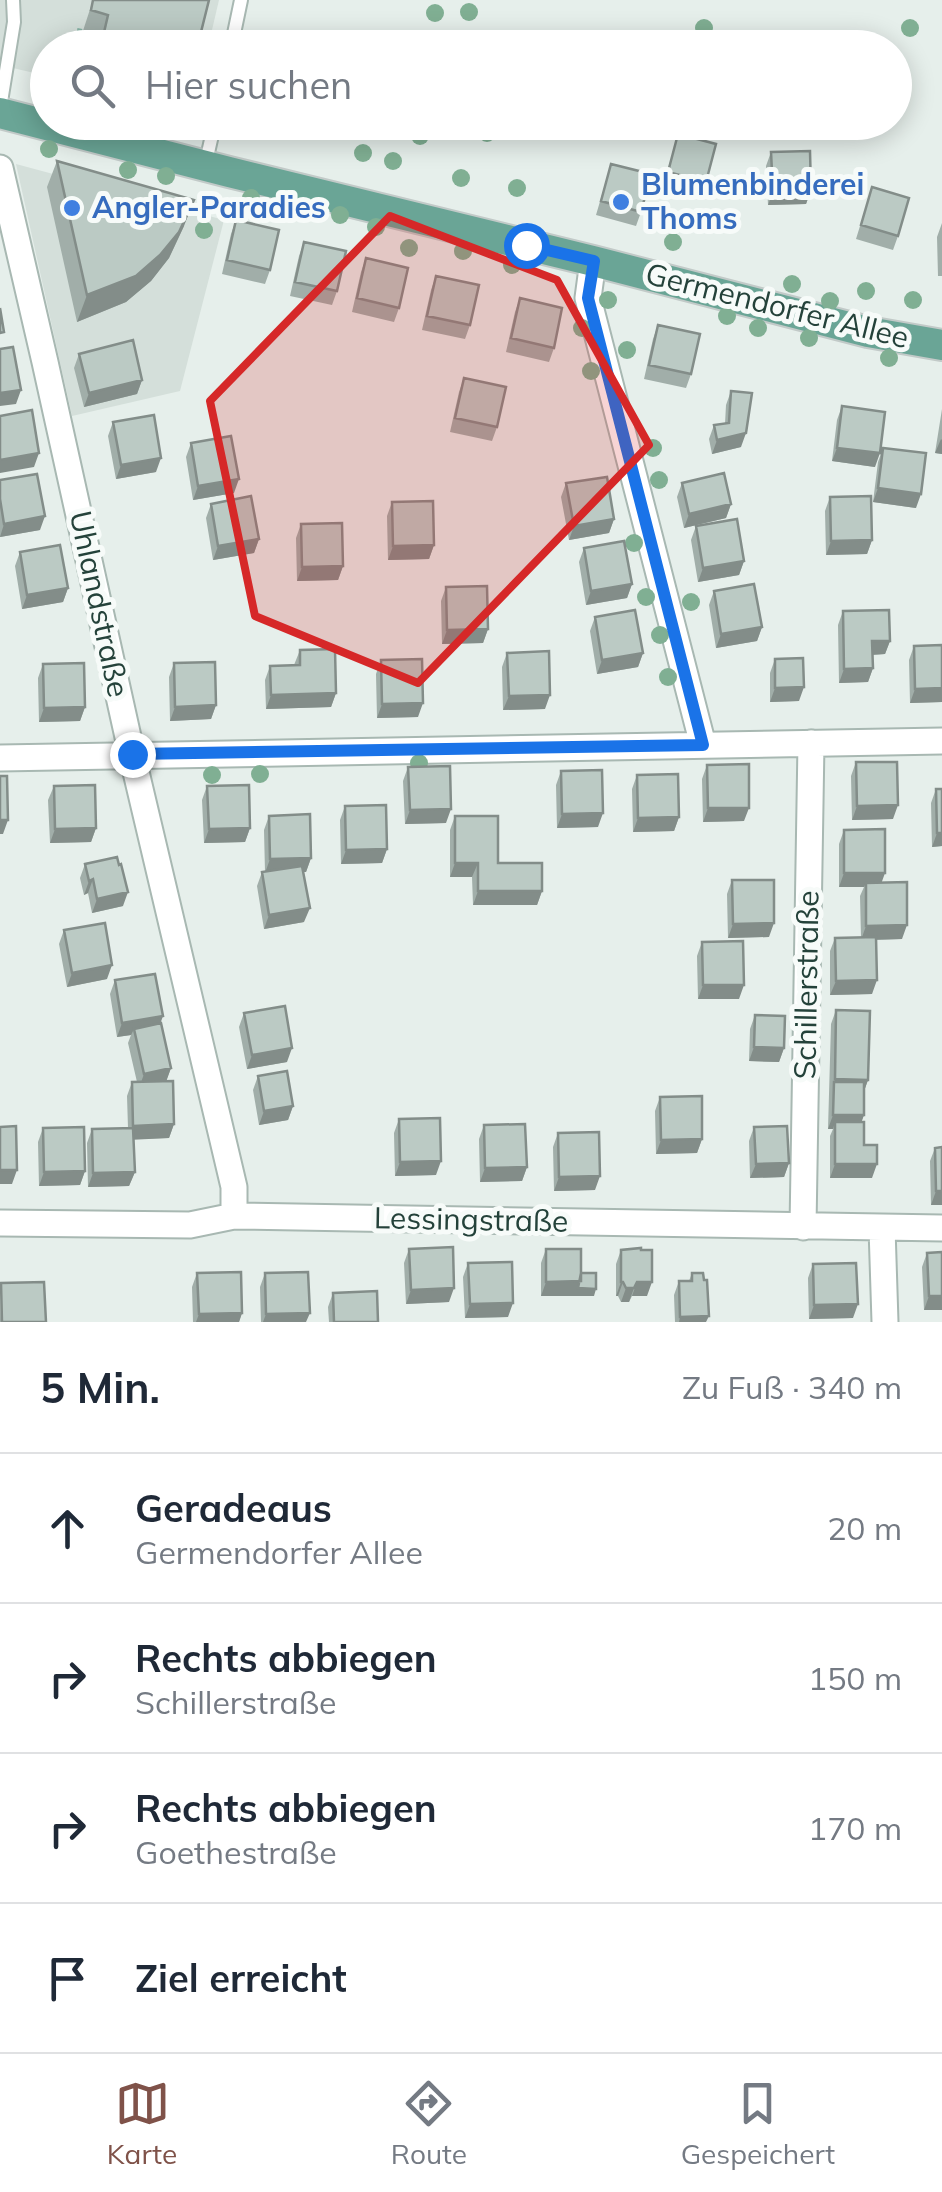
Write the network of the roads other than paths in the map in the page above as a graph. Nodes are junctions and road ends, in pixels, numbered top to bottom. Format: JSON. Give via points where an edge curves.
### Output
{"nodes":[{"id":1,"x":13,"y":0,"type":"edge"},
{"id":2,"x":241,"y":0,"type":"edge"},
{"id":3,"x":235,"y":30,"type":"edge"},
{"id":4,"x":0,"y":110,"type":"edge"},
{"id":5,"x":30,"y":118,"type":"edge"},
{"id":6,"x":109,"y":140,"type":"edge"},
{"id":7,"x":210,"y":140,"type":"edge"},
{"id":8,"x":204,"y":166,"type":"junction"},
{"id":9,"x":0,"y":168,"type":"edge"},
{"id":10,"x":594,"y":261,"type":"junction"},
{"id":11,"x":942,"y":345,"type":"edge"},
{"id":12,"x":942,"y":741,"type":"edge"},
{"id":13,"x":811,"y":742,"type":"junction"},
{"id":14,"x":703,"y":745,"type":"junction"},
{"id":15,"x":132,"y":754,"type":"junction"},
{"id":16,"x":0,"y":758,"type":"edge"},
{"id":17,"x":234,"y":1216,"type":"junction"},
{"id":18,"x":0,"y":1223,"type":"edge"},
{"id":19,"x":803,"y":1227,"type":"junction"},
{"id":20,"x":882,"y":1228,"type":"junction"},
{"id":21,"x":942,"y":1228,"type":"edge"},
{"id":22,"x":885,"y":1322,"type":"edge"}],
"edges":[{"from":1,"to":4,"type":"lane"},
{"from":2,"to":3,"type":"lane"},
{"from":4,"to":5,"type":"main road","name":"Germendorfer Allee"},
{"from":6,"to":8,"type":"main road","name":"Germendorfer Allee"},
{"from":7,"to":8,"type":"lane"},
{"from":8,"to":10,"type":"main road","name":"Germendorfer Allee"},
{"from":9,"to":15,"type":"street","name":"Uhlandstraße"},
{"from":10,"to":11,"type":"main road","name":"Germendorfer Allee"},
{"from":10,"to":14,"type":"street","via":[[588,298]]},
{"from":12,"to":13,"type":"street"},
{"from":13,"to":14,"type":"street"},
{"from":13,"to":19,"type":"street","name":"Schillerstraße"},
{"from":14,"to":15,"type":"street"},
{"from":15,"to":16,"type":"street"},
{"from":15,"to":17,"type":"street","name":"Uhlandstraße","via":[[234,1187]]},
{"from":17,"to":18,"type":"street","name":"Lessingstraße","via":[[190,1225]]},
{"from":17,"to":19,"type":"street","name":"Lessingstraße"},
{"from":19,"to":20,"type":"street","name":"Lessingstraße"},
{"from":20,"to":21,"type":"street","name":"Lessingstraße"},
{"from":20,"to":22,"type":"street"}]}
